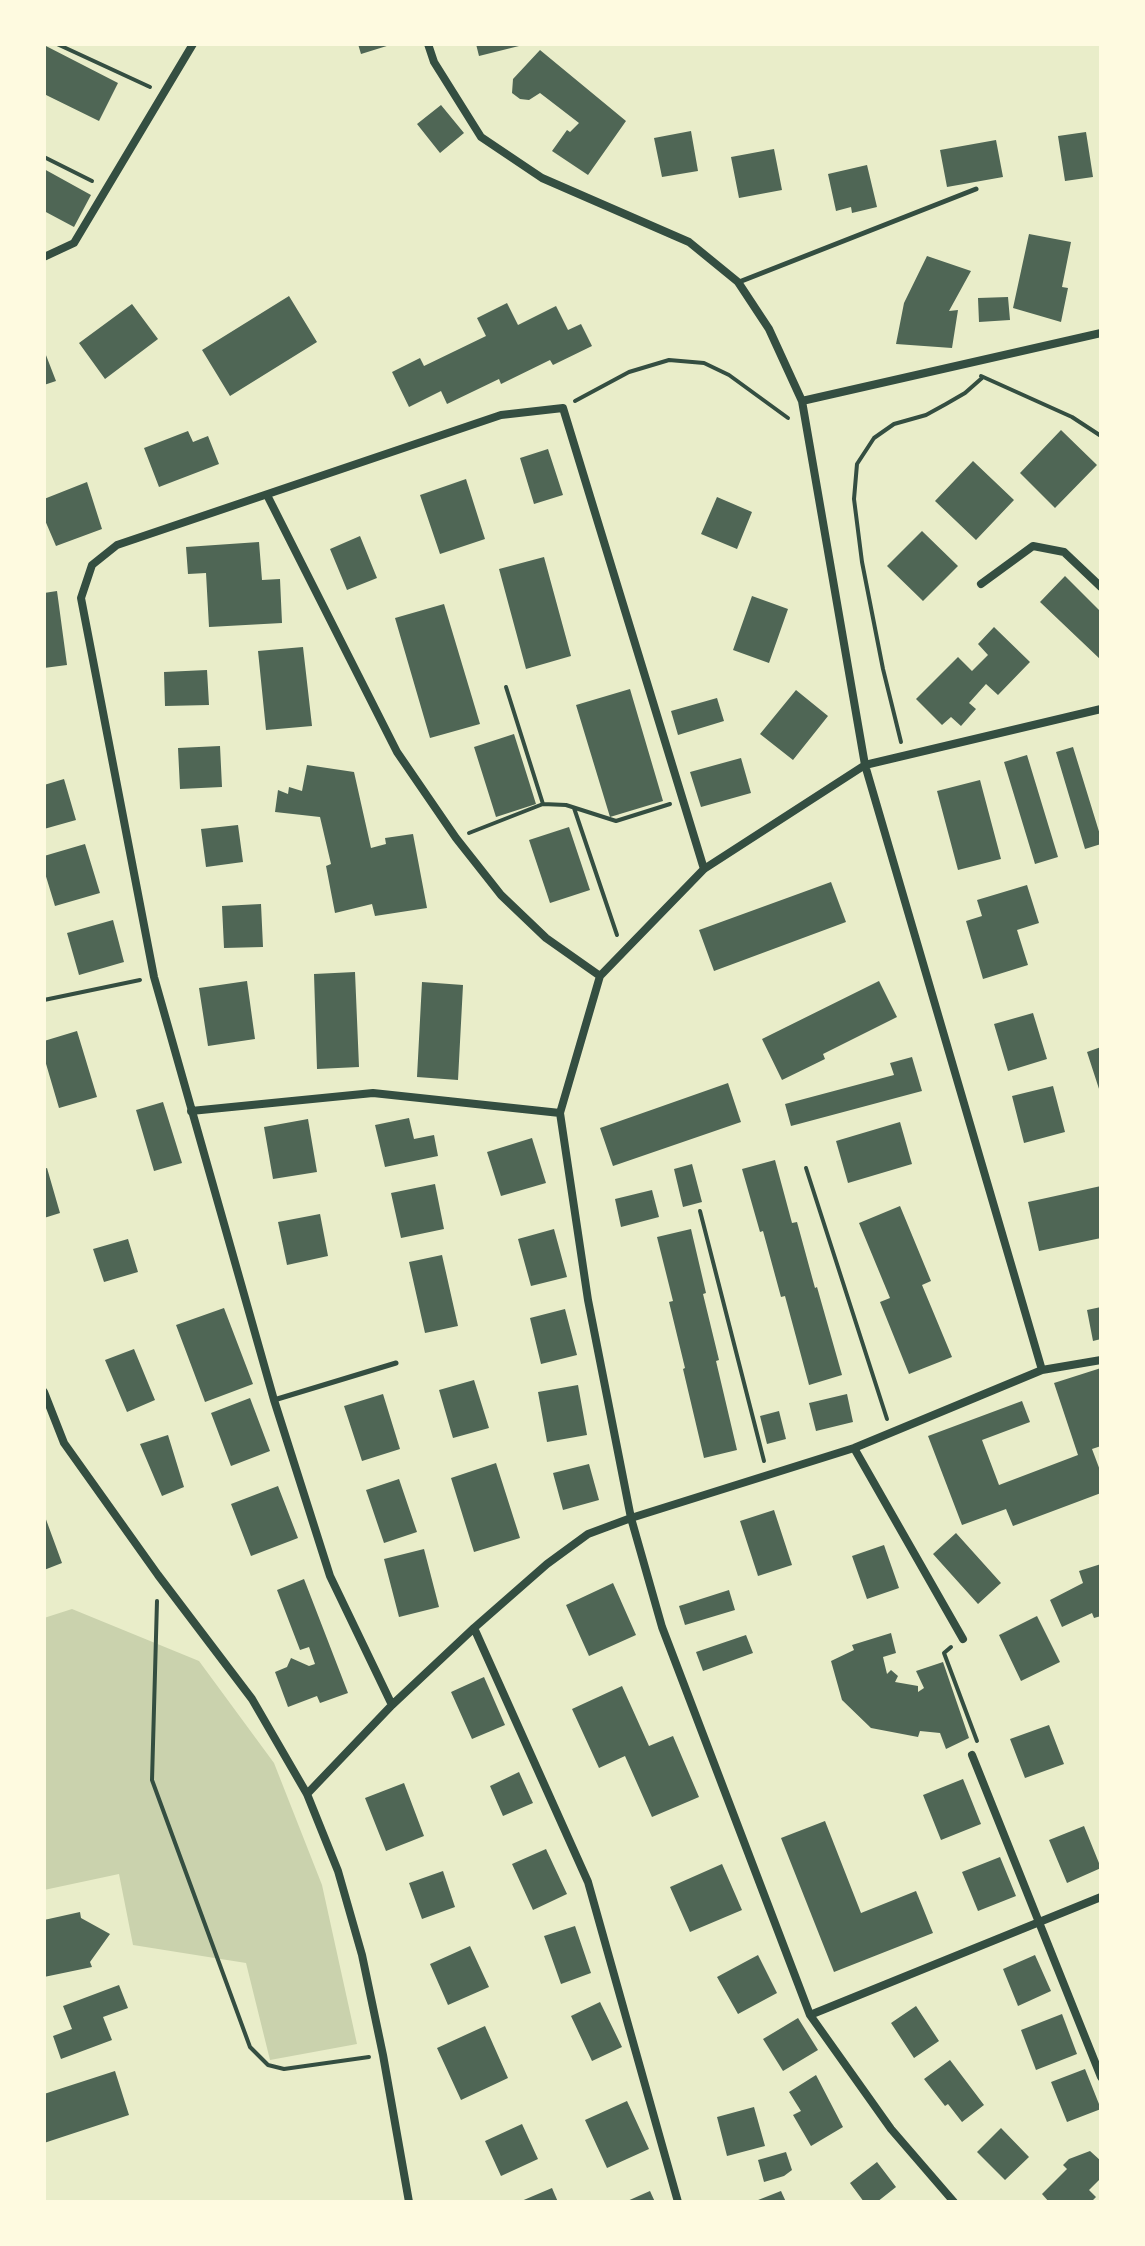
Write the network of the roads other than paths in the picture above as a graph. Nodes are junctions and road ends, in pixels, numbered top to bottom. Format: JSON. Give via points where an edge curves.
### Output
{"nodes":[{"id":1,"x":193,"y":44,"type":"edge"},
{"id":2,"x":428,"y":44,"type":"edge"},
{"id":3,"x":976,"y":189,"type":"dead end"},
{"id":4,"x":44,"y":257,"type":"edge"},
{"id":5,"x":738,"y":282,"type":"junction"},
{"id":6,"x":1101,"y":333,"type":"edge"},
{"id":7,"x":802,"y":401,"type":"junction"},
{"id":8,"x":267,"y":495,"type":"junction"},
{"id":9,"x":981,"y":584,"type":"dead end"},
{"id":10,"x":1101,"y":587,"type":"edge"},
{"id":11,"x":1101,"y":709,"type":"edge"},
{"id":12,"x":865,"y":765,"type":"junction"},
{"id":13,"x":704,"y":869,"type":"junction"},
{"id":14,"x":600,"y":976,"type":"junction"},
{"id":15,"x":191,"y":1111,"type":"junction"},
{"id":16,"x":560,"y":1113,"type":"junction"},
{"id":17,"x":1101,"y":1360,"type":"edge"},
{"id":18,"x":396,"y":1363,"type":"dead end"},
{"id":19,"x":1042,"y":1370,"type":"junction"},
{"id":20,"x":44,"y":1392,"type":"edge"},
{"id":21,"x":274,"y":1400,"type":"junction"},
{"id":22,"x":854,"y":1448,"type":"junction"},
{"id":23,"x":631,"y":1518,"type":"junction"},
{"id":24,"x":474,"y":1628,"type":"junction"},
{"id":25,"x":963,"y":1639,"type":"road end"},
{"id":26,"x":392,"y":1705,"type":"junction"},
{"id":27,"x":972,"y":1755,"type":"road end"},
{"id":28,"x":307,"y":1794,"type":"junction"},
{"id":29,"x":1101,"y":1897,"type":"edge"},
{"id":30,"x":1039,"y":1922,"type":"junction"},
{"id":31,"x":810,"y":2015,"type":"junction"},
{"id":32,"x":1101,"y":2077,"type":"edge"},
{"id":33,"x":409,"y":2202,"type":"edge"},
{"id":34,"x":678,"y":2202,"type":"edge"},
{"id":35,"x":954,"y":2202,"type":"edge"}],
"edges":[{"from":1,"to":4,"type":"street","via":[[74,243]]},
{"from":2,"to":5,"type":"street","via":[[481,137],[542,178],[689,242]]},
{"from":3,"to":5,"type":"lane"},
{"from":5,"to":7,"type":"street","via":[[769,329]]},
{"from":6,"to":7,"type":"street"},
{"from":7,"to":12,"type":"street"},
{"from":8,"to":13,"type":"street","via":[[501,415],[563,408]]},
{"from":8,"to":14,"type":"street","via":[[397,752],[456,838],[501,895],[546,938]]},
{"from":8,"to":15,"type":"street","via":[[117,545],[92,565],[81,598],[154,977]]},
{"from":9,"to":10,"type":"street","via":[[1033,546],[1064,552]]},
{"from":11,"to":12,"type":"street"},
{"from":12,"to":13,"type":"street"},
{"from":12,"to":19,"type":"street"},
{"from":13,"to":14,"type":"street"},
{"from":14,"to":16,"type":"street"},
{"from":15,"to":16,"type":"street","via":[[373,1093]]},
{"from":15,"to":21,"type":"street"},
{"from":16,"to":23,"type":"street","via":[[588,1300]]},
{"from":17,"to":19,"type":"street"},
{"from":18,"to":21,"type":"lane"},
{"from":19,"to":22,"type":"street"},
{"from":20,"to":28,"type":"street","via":[[64,1443],[252,1699]]},
{"from":21,"to":26,"type":"street","via":[[330,1576]]},
{"from":22,"to":23,"type":"street"},
{"from":22,"to":25,"type":"street"},
{"from":23,"to":24,"type":"street","via":[[588,1534]]},
{"from":23,"to":31,"type":"street","via":[[662,1627]]},
{"from":24,"to":26,"type":"street"},
{"from":24,"to":34,"type":"street","via":[[588,1882]]},
{"from":26,"to":28,"type":"street"},
{"from":27,"to":30,"type":"street"},
{"from":28,"to":33,"type":"street","via":[[338,1871],[362,1955]]},
{"from":29,"to":30,"type":"street"},
{"from":30,"to":31,"type":"street"},
{"from":30,"to":32,"type":"street"},
{"from":31,"to":35,"type":"street","via":[[891,2129]]}]}
